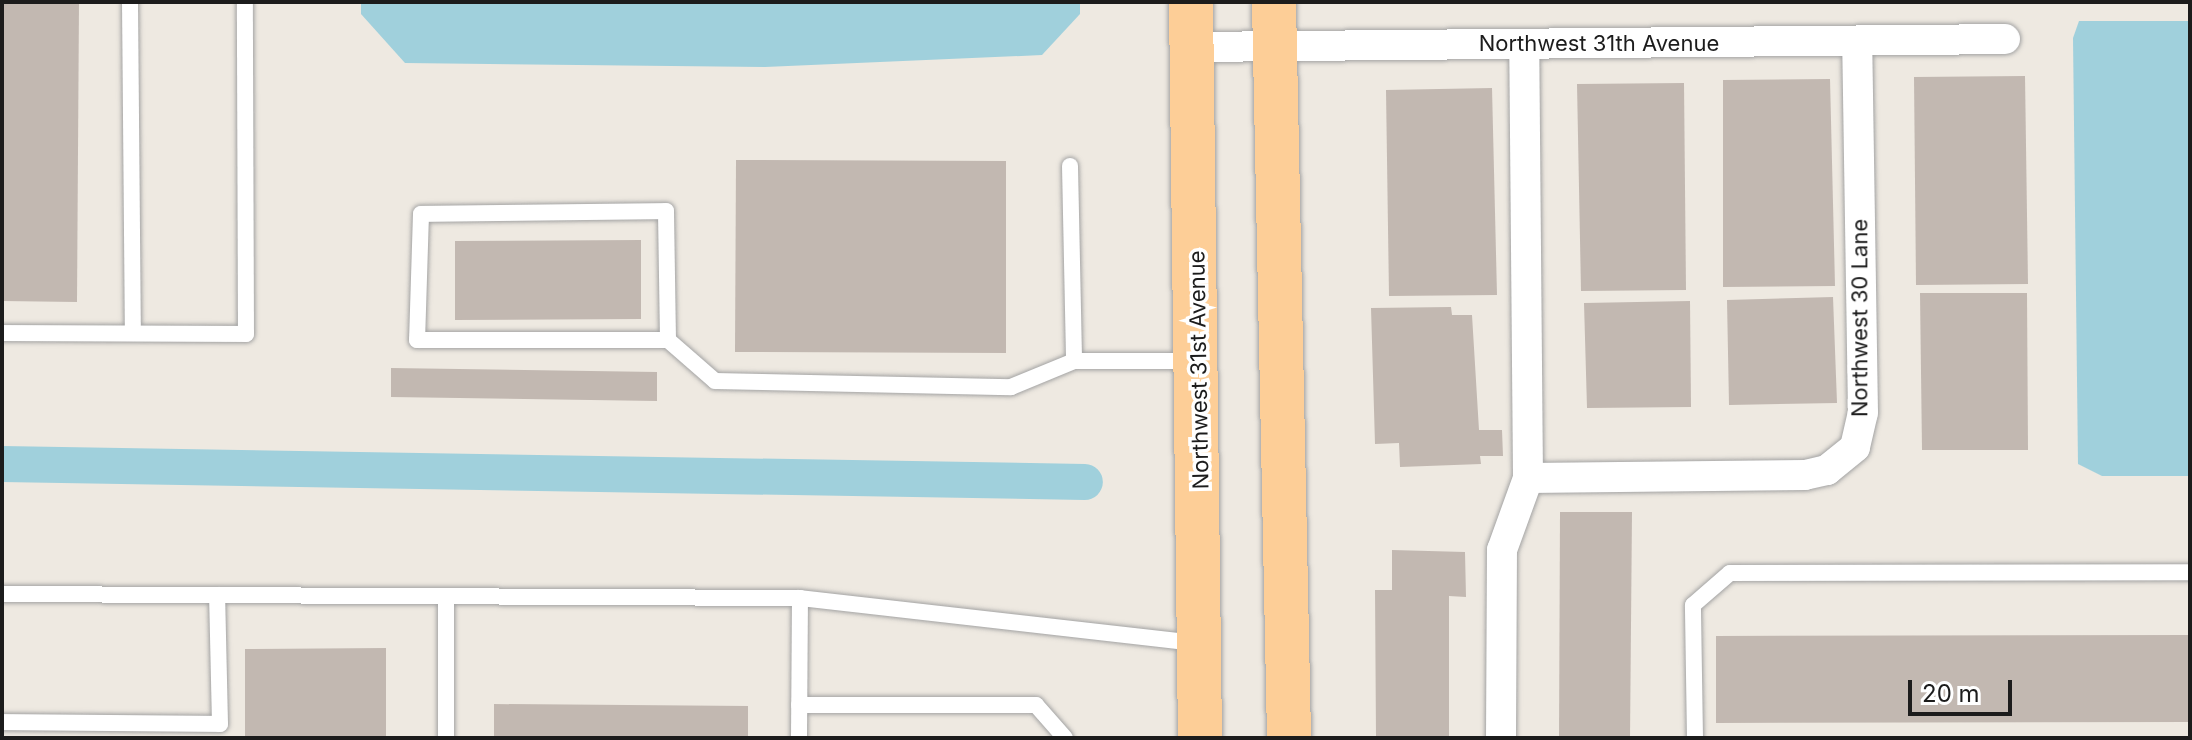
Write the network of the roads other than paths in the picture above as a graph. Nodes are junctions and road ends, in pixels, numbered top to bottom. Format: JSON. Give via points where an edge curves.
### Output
{"nodes":[{"id":1,"x":130,"y":2,"type":"edge"},
{"id":2,"x":245,"y":2,"type":"edge"},
{"id":3,"x":1191,"y":2,"type":"edge"},
{"id":4,"x":1274,"y":22,"type":"edge"},
{"id":5,"x":2005,"y":39,"type":"dead end"},
{"id":6,"x":1857,"y":43,"type":"junction"},
{"id":7,"x":1524,"y":44,"type":"junction"},
{"id":8,"x":1192,"y":47,"type":"junction"},
{"id":9,"x":1070,"y":166,"type":"dead end"},
{"id":10,"x":2,"y":333,"type":"edge"},
{"id":11,"x":133,"y":333,"type":"junction"},
{"id":12,"x":668,"y":340,"type":"junction"},
{"id":13,"x":1074,"y":361,"type":"junction"},
{"id":14,"x":1198,"y":361,"type":"junction"},
{"id":15,"x":1528,"y":478,"type":"junction"},
{"id":16,"x":2190,"y":572,"type":"edge"},
{"id":17,"x":2,"y":594,"type":"edge"},
{"id":18,"x":217,"y":595,"type":"junction"},
{"id":19,"x":446,"y":597,"type":"junction"},
{"id":20,"x":800,"y":598,"type":"junction"},
{"id":21,"x":1204,"y":643,"type":"junction"},
{"id":22,"x":799,"y":705,"type":"junction"},
{"id":23,"x":2,"y":722,"type":"edge"},
{"id":24,"x":446,"y":738,"type":"edge"},
{"id":25,"x":799,"y":738,"type":"edge"},
{"id":26,"x":1065,"y":738,"type":"edge"},
{"id":27,"x":1200,"y":738,"type":"edge"},
{"id":28,"x":1289,"y":738,"type":"edge"},
{"id":29,"x":1501,"y":738,"type":"edge"},
{"id":30,"x":1695,"y":738,"type":"edge"}],
"edges":[{"from":1,"to":11,"type":"lane"},
{"from":2,"to":11,"type":"lane","via":[[246,334]]},
{"from":3,"to":8,"type":"main road","name":"Northwest 31st Avenue"},
{"from":4,"to":7,"type":"street","name":"Northwest 31th Avenue"},
{"from":4,"to":8,"type":"street","name":"Northwest 31th Avenue"},
{"from":4,"to":28,"type":"main road"},
{"from":5,"to":6,"type":"street","name":"Northwest 31th Avenue"},
{"from":6,"to":7,"type":"street","name":"Northwest 31th Avenue"},
{"from":6,"to":15,"type":"street","name":"Northwest 30 Lane","via":[[1863,413],[1855,447],[1827,470],[1805,475]]},
{"from":7,"to":15,"type":"street"},
{"from":8,"to":14,"type":"main road","name":"Northwest 31st Avenue"},
{"from":9,"to":13,"type":"lane"},
{"from":10,"to":11,"type":"lane"},
{"from":12,"to":12,"type":"lane","via":[[666,211],[421,214],[417,340]]},
{"from":12,"to":13,"type":"lane","via":[[715,381],[1011,387]]},
{"from":13,"to":14,"type":"lane"},
{"from":14,"to":21,"type":"main road","name":"Northwest 31st Avenue"},
{"from":15,"to":29,"type":"street","via":[[1502,550]]},
{"from":16,"to":30,"type":"lane","via":[[1730,573],[1693,605]]},
{"from":17,"to":18,"type":"lane"},
{"from":18,"to":19,"type":"lane"},
{"from":18,"to":23,"type":"lane","via":[[220,724]]},
{"from":19,"to":20,"type":"lane"},
{"from":19,"to":24,"type":"lane"},
{"from":20,"to":21,"type":"lane"},
{"from":20,"to":22,"type":"lane"},
{"from":21,"to":27,"type":"main road","name":"Northwest 31st Avenue"},
{"from":22,"to":25,"type":"lane"},
{"from":22,"to":26,"type":"lane","via":[[1036,705]]}]}
